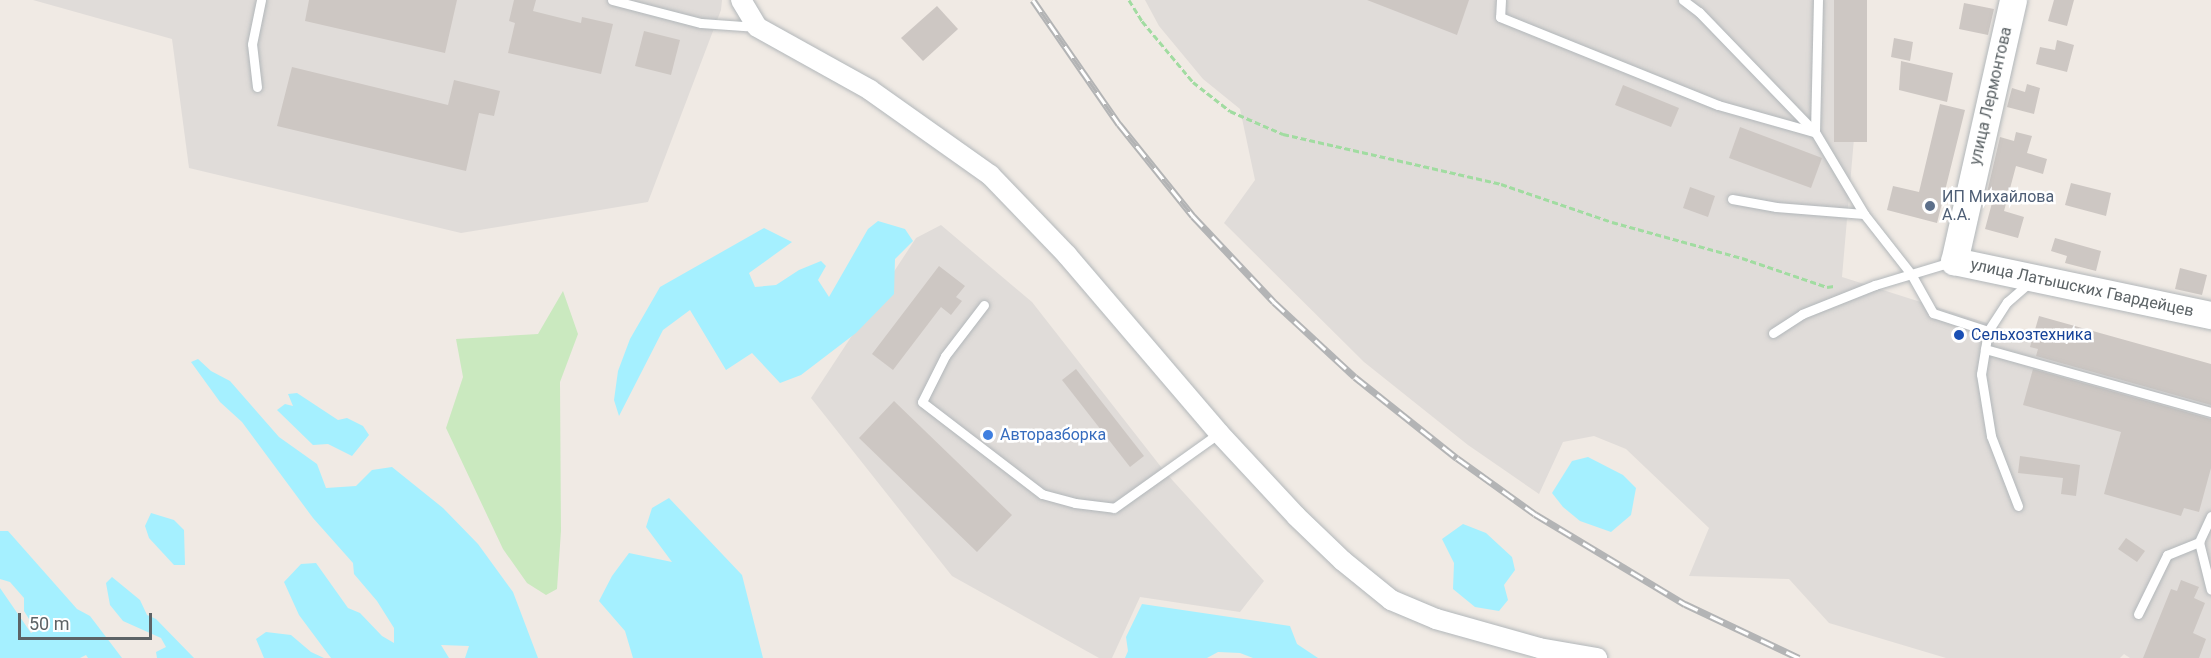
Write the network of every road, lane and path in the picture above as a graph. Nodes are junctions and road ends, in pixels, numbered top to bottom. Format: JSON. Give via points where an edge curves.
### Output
{"nodes":[{"id":1,"x":261,"y":0,"type":"edge"},
{"id":2,"x":612,"y":0,"type":"edge"},
{"id":3,"x":741,"y":0,"type":"edge"},
{"id":4,"x":1129,"y":0,"type":"edge"},
{"id":5,"x":1501,"y":0,"type":"edge"},
{"id":6,"x":1683,"y":0,"type":"edge"},
{"id":7,"x":1818,"y":0,"type":"edge"},
{"id":8,"x":2013,"y":0,"type":"edge"},
{"id":9,"x":757,"y":27,"type":"junction"},
{"id":10,"x":257,"y":87,"type":"dead end"},
{"id":11,"x":1815,"y":132,"type":"junction"},
{"id":12,"x":1732,"y":200,"type":"dead end"},
{"id":13,"x":1864,"y":214,"type":"junction"},
{"id":14,"x":1954,"y":261,"type":"junction"},
{"id":15,"x":1911,"y":274,"type":"junction"},
{"id":16,"x":2034,"y":278,"type":"junction"},
{"id":17,"x":1836,"y":286,"type":"dead end"},
{"id":18,"x":984,"y":305,"type":"dead end"},
{"id":19,"x":2211,"y":315,"type":"edge"},
{"id":20,"x":1988,"y":331,"type":"junction"},
{"id":21,"x":1773,"y":333,"type":"dead end"},
{"id":22,"x":1985,"y":349,"type":"junction"},
{"id":23,"x":2211,"y":412,"type":"edge"},
{"id":24,"x":1219,"y":433,"type":"junction"},
{"id":25,"x":2018,"y":506,"type":"dead end"},
{"id":26,"x":2211,"y":516,"type":"edge"},
{"id":27,"x":2199,"y":542,"type":"junction"},
{"id":28,"x":2211,"y":590,"type":"edge"},
{"id":29,"x":2139,"y":614,"type":"dead end"},
{"id":30,"x":1597,"y":658,"type":"edge"}],
"edges":[{"from":1,"to":10,"type":"lane","via":[[252,44]]},
{"from":2,"to":9,"type":"lane","via":[[701,23]]},
{"from":3,"to":9,"type":"street"},
{"from":4,"to":17,"type":"path","via":[[1193,82],[1230,111],[1283,134],[1501,184],[1612,222]]},
{"from":5,"to":11,"type":"lane","via":[[1500,17],[1718,105]]},
{"from":6,"to":11,"type":"lane"},
{"from":7,"to":11,"type":"lane"},
{"from":8,"to":14,"type":"street","name":"улица Лермонтова"},
{"from":9,"to":24,"type":"street","via":[[870,90],[990,176],[1067,255]]},
{"from":11,"to":13,"type":"lane"},
{"from":12,"to":13,"type":"lane"},
{"from":13,"to":15,"type":"lane"},
{"from":14,"to":15,"type":"lane"},
{"from":14,"to":16,"type":"street","name":"улица Латышских Гвардейцев"},
{"from":15,"to":20,"type":"lane","via":[[1933,313]]},
{"from":15,"to":21,"type":"lane","via":[[1802,314]]},
{"from":16,"to":19,"type":"street","name":"улица Латышских Гвардейцев"},
{"from":16,"to":20,"type":"lane","via":[[2007,302]]},
{"from":18,"to":24,"type":"lane","via":[[945,356],[922,402],[1042,494],[1114,508]]},
{"from":20,"to":22,"type":"lane"},
{"from":22,"to":23,"type":"lane"},
{"from":22,"to":25,"type":"lane","via":[[1981,374],[1991,436]]},
{"from":24,"to":30,"type":"street","via":[[1296,516],[1391,600],[1448,623],[1539,648]]},
{"from":26,"to":27,"type":"lane"},
{"from":27,"to":28,"type":"lane"},
{"from":27,"to":29,"type":"lane","via":[[2167,555]]}]}
